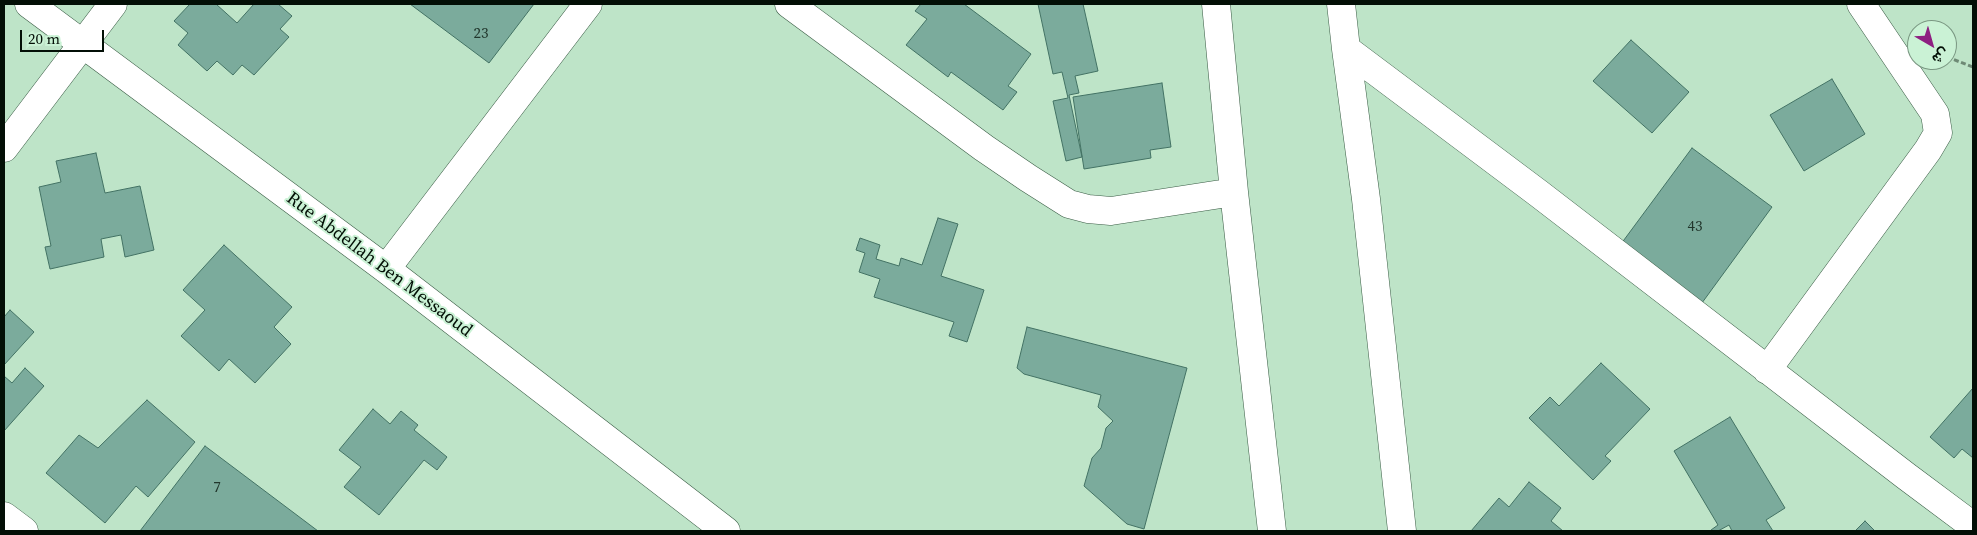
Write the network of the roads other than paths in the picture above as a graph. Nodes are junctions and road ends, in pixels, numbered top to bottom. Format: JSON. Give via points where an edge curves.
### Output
{"nodes":[{"id":1,"x":29,"y":4,"type":"edge"},
{"id":2,"x":113,"y":4,"type":"edge"},
{"id":3,"x":588,"y":4,"type":"edge"},
{"id":4,"x":789,"y":4,"type":"edge"},
{"id":5,"x":1216,"y":4,"type":"edge"},
{"id":6,"x":1341,"y":4,"type":"edge"},
{"id":7,"x":1861,"y":4,"type":"edge"},
{"id":8,"x":82,"y":44,"type":"junction"},
{"id":9,"x":1346,"y":49,"type":"junction"},
{"id":10,"x":4,"y":148,"type":"edge"},
{"id":11,"x":1234,"y":192,"type":"junction"},
{"id":12,"x":386,"y":269,"type":"junction"},
{"id":13,"x":1767,"y":370,"type":"junction"},
{"id":14,"x":4,"y":516,"type":"edge"},
{"id":15,"x":1973,"y":526,"type":"edge"},
{"id":16,"x":24,"y":531,"type":"edge"},
{"id":17,"x":726,"y":531,"type":"edge"},
{"id":18,"x":1272,"y":531,"type":"edge"},
{"id":19,"x":1402,"y":531,"type":"edge"}],
"edges":[{"from":1,"to":8,"type":"street","name":"Rue Abdellah Ben Messaoud"},
{"from":2,"to":8,"type":"street"},
{"from":3,"to":12,"type":"street"},
{"from":4,"to":11,"type":"street","via":[[984,148],[1069,204],[1111,211]]},
{"from":5,"to":11,"type":"street"},
{"from":6,"to":9,"type":"street"},
{"from":7,"to":13,"type":"street","via":[[1935,114],[1938,133]]},
{"from":8,"to":10,"type":"street"},
{"from":8,"to":12,"type":"street","name":"Rue Abdellah Ben Messaoud"},
{"from":9,"to":13,"type":"street","via":[[1538,192]]},
{"from":9,"to":19,"type":"street","via":[[1368,209]]},
{"from":11,"to":18,"type":"street"},
{"from":12,"to":17,"type":"street","name":"Rue Abdellah Ben Messaoud"},
{"from":13,"to":15,"type":"street"},
{"from":14,"to":16,"type":"street"}]}
